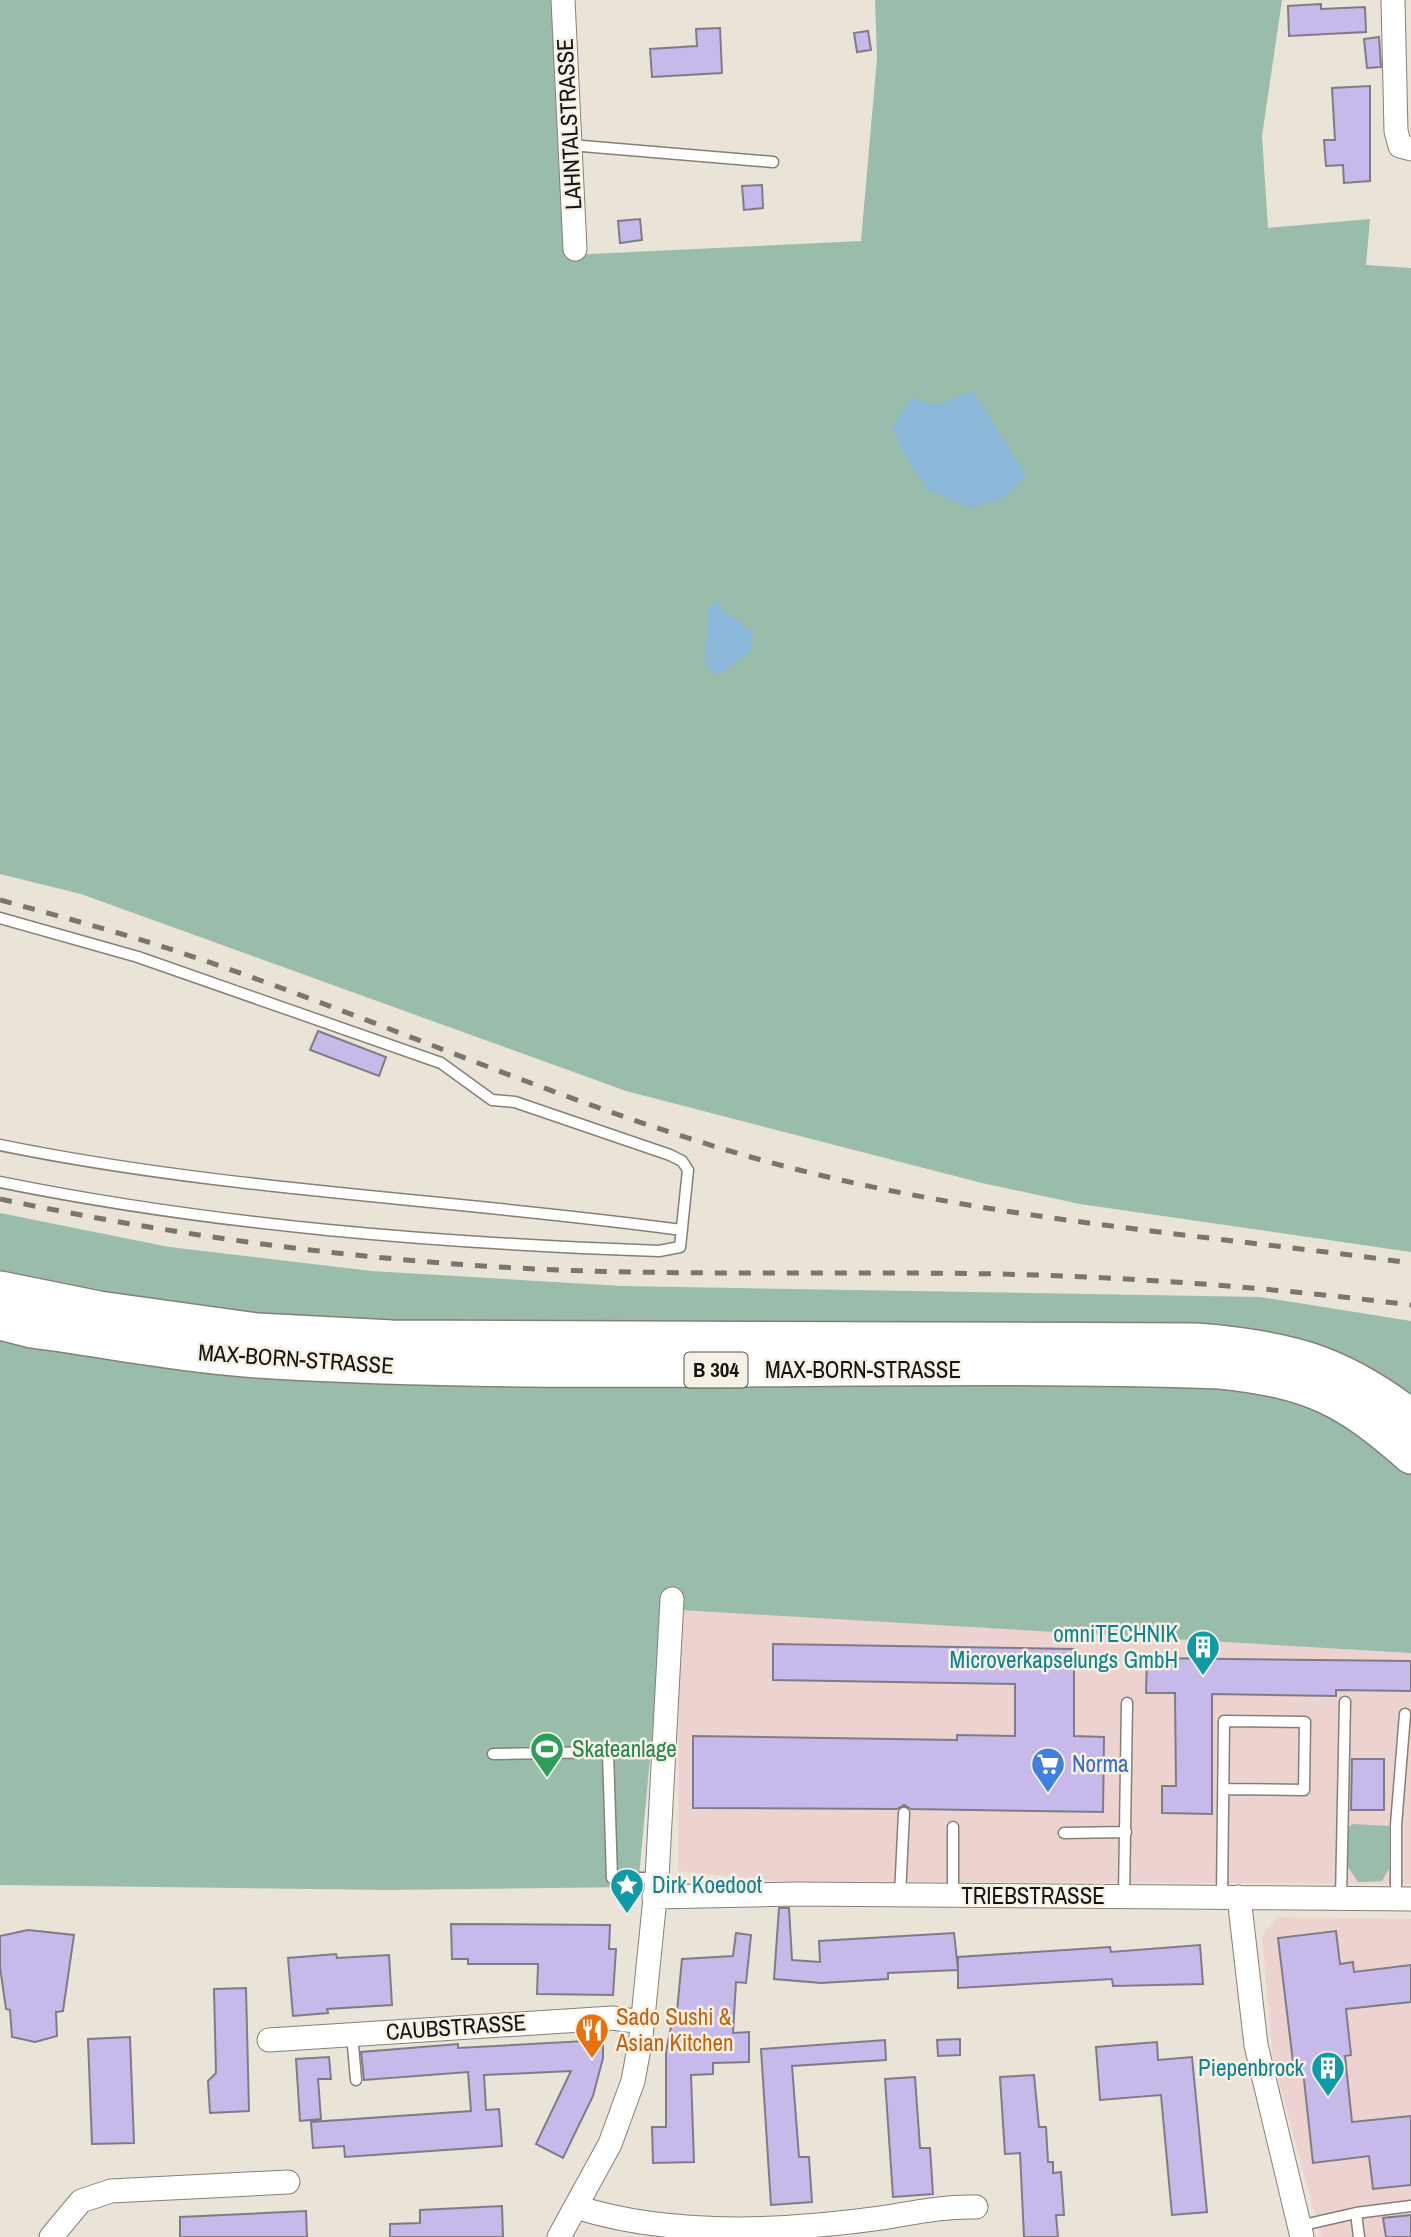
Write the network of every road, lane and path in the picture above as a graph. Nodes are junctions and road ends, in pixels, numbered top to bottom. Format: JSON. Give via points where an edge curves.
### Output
{"nodes":[{"id":1,"x":563,"y":0,"type":"edge"},
{"id":2,"x":1393,"y":0,"type":"edge"},
{"id":3,"x":570,"y":145,"type":"junction"},
{"id":4,"x":1406,"y":147,"type":"edge"},
{"id":5,"x":773,"y":162,"type":"dead end"},
{"id":6,"x":575,"y":249,"type":"dead end"},
{"id":7,"x":0,"y":918,"type":"edge"},
{"id":8,"x":0,"y":1145,"type":"edge"},
{"id":9,"x":0,"y":1182,"type":"edge"},
{"id":10,"x":682,"y":1230,"type":"junction"},
{"id":11,"x":0,"y":1289,"type":"edge"},
{"id":12,"x":0,"y":1322,"type":"edge"},
{"id":13,"x":1411,"y":1417,"type":"edge"},
{"id":14,"x":1411,"y":1456,"type":"edge"},
{"id":15,"x":672,"y":1600,"type":"dead end"},
{"id":16,"x":1345,"y":1702,"type":"dead end"},
{"id":17,"x":1127,"y":1703,"type":"dead end"},
{"id":18,"x":1405,"y":1714,"type":"dead end"},
{"id":19,"x":493,"y":1754,"type":"dead end"},
{"id":20,"x":1224,"y":1789,"type":"junction"},
{"id":21,"x":1405,"y":1789,"type":"edge"},
{"id":22,"x":904,"y":1813,"type":"dead end"},
{"id":23,"x":953,"y":1827,"type":"dead end"},
{"id":24,"x":1126,"y":1832,"type":"junction"},
{"id":25,"x":1064,"y":1833,"type":"dead end"},
{"id":26,"x":656,"y":1888,"type":"junction"},
{"id":27,"x":900,"y":1895,"type":"junction"},
{"id":28,"x":953,"y":1896,"type":"junction"},
{"id":29,"x":1124,"y":1896,"type":"junction"},
{"id":30,"x":1230,"y":1897,"type":"junction"},
{"id":31,"x":1341,"y":1898,"type":"junction"},
{"id":32,"x":1404,"y":1899,"type":"edge"},
{"id":33,"x":643,"y":2022,"type":"junction"},
{"id":34,"x":352,"y":2034,"type":"junction"},
{"id":35,"x":269,"y":2039,"type":"dead end"},
{"id":36,"x":356,"y":2080,"type":"dead end"},
{"id":37,"x":288,"y":2182,"type":"dead end"},
{"id":38,"x":1411,"y":2206,"type":"edge"},
{"id":39,"x":576,"y":2207,"type":"junction"},
{"id":40,"x":976,"y":2207,"type":"dead end"},
{"id":41,"x":1356,"y":2213,"type":"junction"},
{"id":42,"x":1300,"y":2232,"type":"edge"},
{"id":43,"x":56,"y":2235,"type":"edge"},
{"id":44,"x":559,"y":2237,"type":"edge"},
{"id":45,"x":1359,"y":2237,"type":"edge"}],
"edges":[{"from":1,"to":3,"type":"street","name":"LAHNTALSTRASSE"},
{"from":2,"to":4,"type":"street","via":[[1396,131]]},
{"from":3,"to":5,"type":"lane"},
{"from":3,"to":6,"type":"street","name":"LAHNTALSTRASSE"},
{"from":7,"to":10,"type":"lane","via":[[138,957],[441,1063],[492,1100],[515,1102],[670,1155],[688,1170]]},
{"from":8,"to":10,"type":"lane","via":[[206,1179],[524,1209]]},
{"from":9,"to":10,"type":"lane","via":[[193,1214],[428,1240],[659,1251],[681,1247]]},
{"from":11,"to":13,"type":"main road","name":"MAX-BORN-STRASSE","number":"B 304","via":[[99,1309],[257,1331],[392,1338],[1196,1341],[1258,1346],[1343,1372]]},
{"from":12,"to":14,"type":"main road","name":"MAX-BORN-STRASSE","number":"B 304","via":[[254,1360],[393,1367],[1221,1371],[1272,1377],[1329,1395],[1368,1418]]},
{"from":15,"to":26,"type":"street"},
{"from":16,"to":31,"type":"lane"},
{"from":17,"to":24,"type":"lane"},
{"from":18,"to":21,"type":"lane"},
{"from":19,"to":26,"type":"lane","via":[[608,1752],[612,1878]]},
{"from":20,"to":20,"type":"lane","via":[[1224,1721],[1305,1722],[1304,1790]]},
{"from":20,"to":30,"type":"lane"},
{"from":21,"to":32,"type":"lane","via":[[1396,1825]]},
{"from":22,"to":27,"type":"lane"},
{"from":23,"to":28,"type":"lane"},
{"from":24,"to":25,"type":"lane"},
{"from":24,"to":29,"type":"lane"},
{"from":26,"to":27,"type":"street","name":"TRIEBSTRASSE"},
{"from":26,"to":33,"type":"street"},
{"from":27,"to":28,"type":"street","name":"TRIEBSTRASSE"},
{"from":28,"to":29,"type":"street","name":"TRIEBSTRASSE"},
{"from":29,"to":30,"type":"street","name":"TRIEBSTRASSE"},
{"from":30,"to":31,"type":"street","name":"TRIEBSTRASSE"},
{"from":30,"to":42,"type":"street","via":[[1256,2045]]},
{"from":31,"to":32,"type":"street","name":"TRIEBSTRASSE"},
{"from":33,"to":34,"type":"street","name":"CAUBSTRASSE","via":[[612,2018]]},
{"from":33,"to":39,"type":"street","via":[[625,2108]]},
{"from":34,"to":35,"type":"street","name":"CAUBSTRASSE"},
{"from":34,"to":36,"type":"lane"},
{"from":37,"to":43,"type":"street","via":[[111,2191],[81,2201]]},
{"from":38,"to":41,"type":"lane"},
{"from":39,"to":40,"type":"street","via":[[605,2221],[642,2230],[715,2235]]},
{"from":39,"to":44,"type":"street"},
{"from":41,"to":42,"type":"lane"},
{"from":41,"to":45,"type":"lane"}]}
